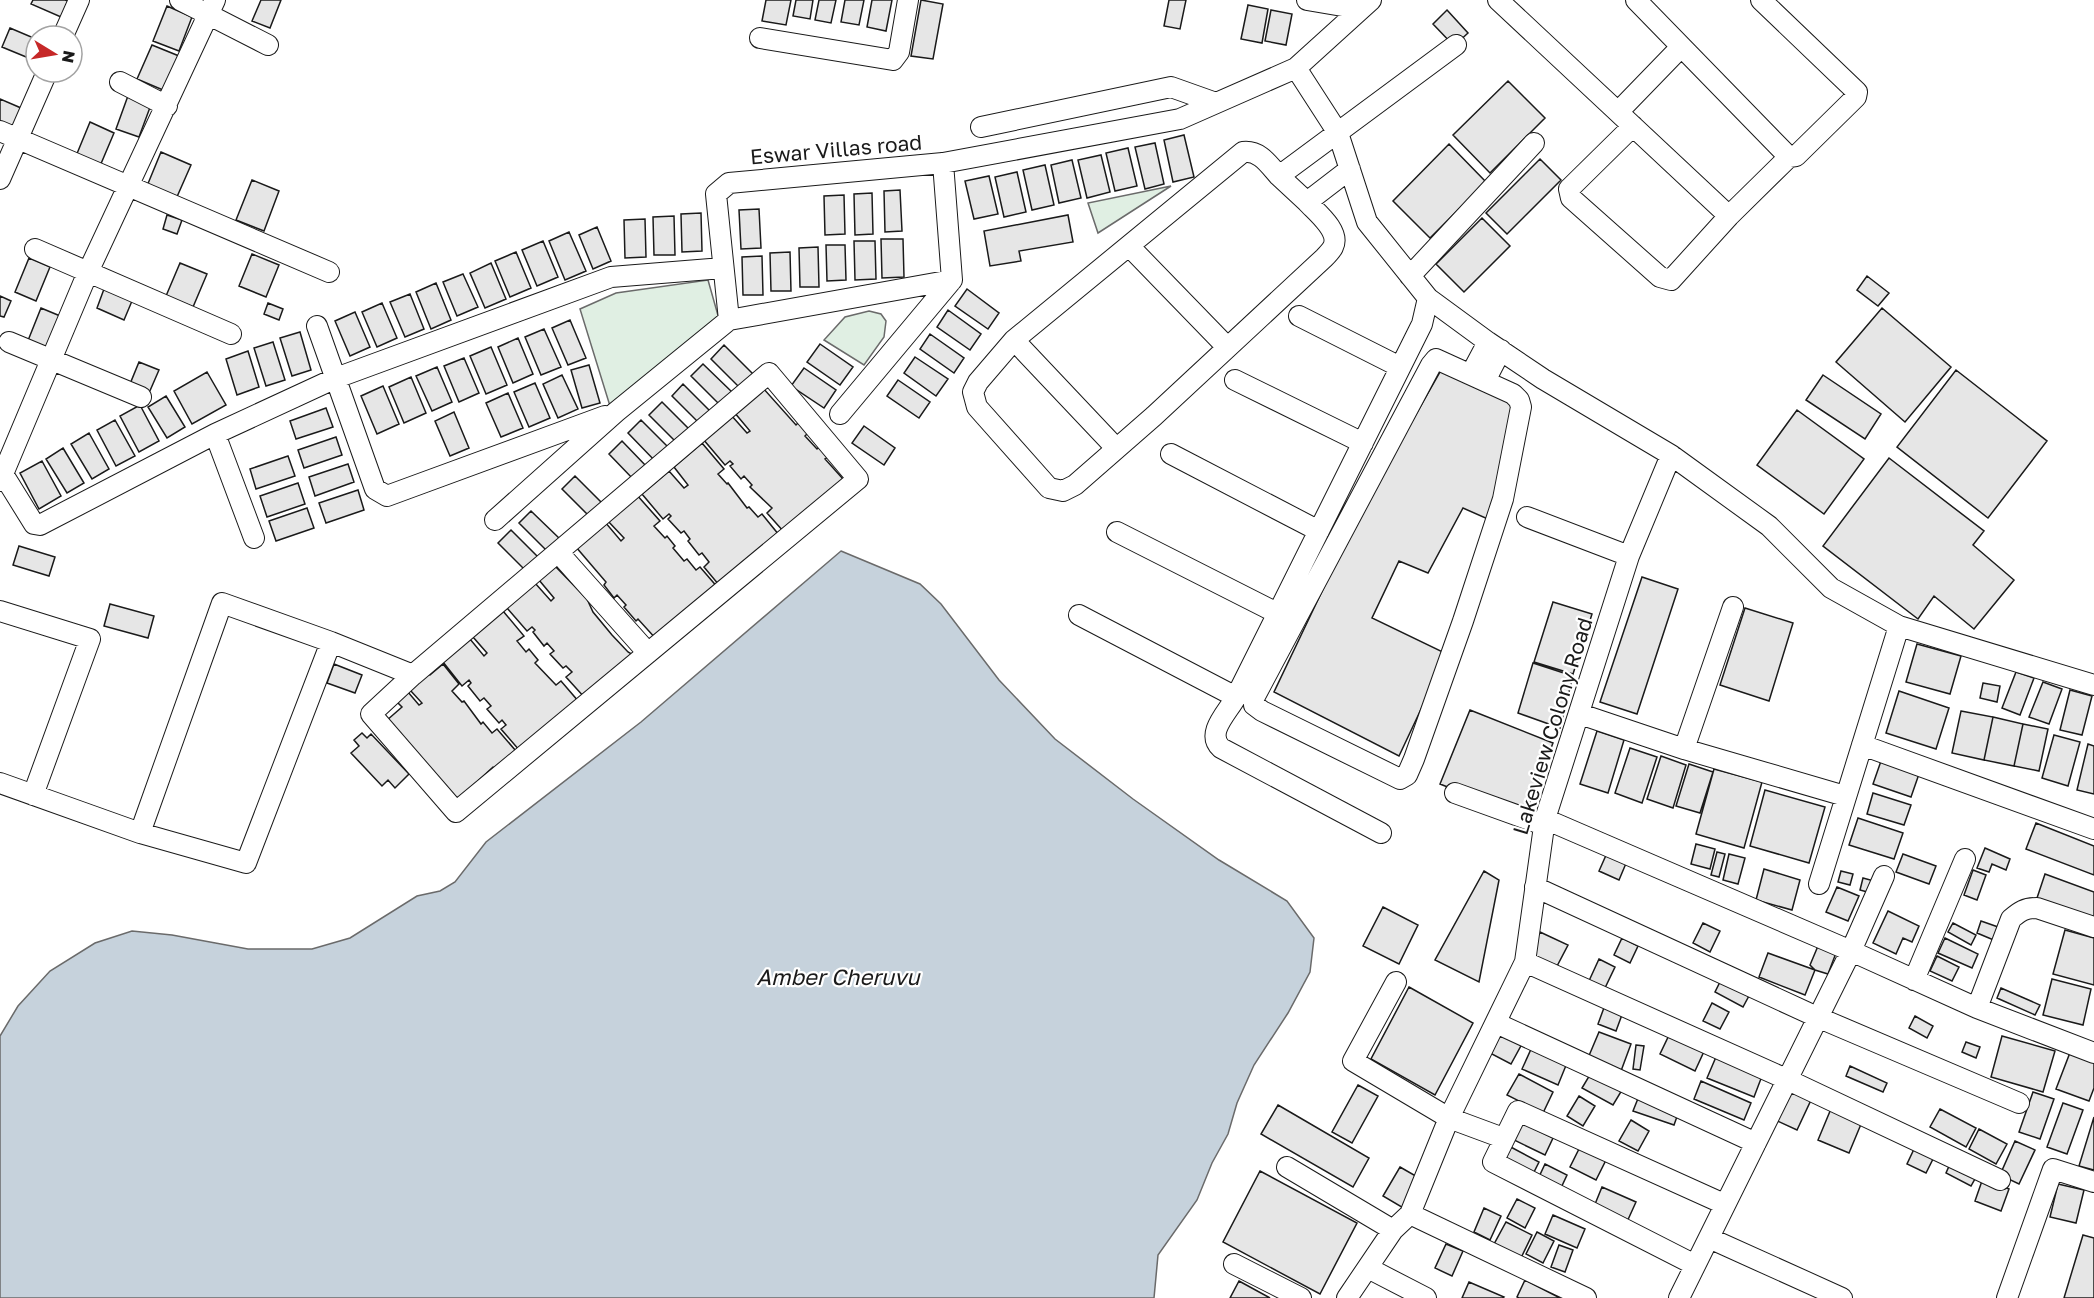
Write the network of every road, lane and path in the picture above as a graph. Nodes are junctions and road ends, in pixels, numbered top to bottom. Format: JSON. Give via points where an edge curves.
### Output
{"nodes":[{"id":1,"x":79,"y":0,"type":"edge"},
{"id":2,"x":180,"y":0,"type":"edge"},
{"id":3,"x":908,"y":0,"type":"edge"},
{"id":4,"x":1307,"y":0,"type":"edge"},
{"id":5,"x":1498,"y":0,"type":"edge"},
{"id":6,"x":1761,"y":0,"type":"edge"},
{"id":7,"x":1366,"y":4,"type":"edge"},
{"id":8,"x":1647,"y":4,"type":"edge"},
{"id":9,"x":212,"y":8,"type":"edge"},
{"id":10,"x":68,"y":24,"type":"edge"},
{"id":11,"x":760,"y":38,"type":"dead end"},
{"id":12,"x":268,"y":45,"type":"dead end"},
{"id":13,"x":1456,"y":45,"type":"dead end"},
{"id":14,"x":1681,"y":47,"type":"junction"},
{"id":15,"x":1296,"y":68,"type":"junction"},
{"id":16,"x":120,"y":82,"type":"dead end"},
{"id":17,"x":40,"y":84,"type":"edge"},
{"id":18,"x":1216,"y":103,"type":"junction"},
{"id":19,"x":167,"y":106,"type":"junction"},
{"id":20,"x":1618,"y":111,"type":"junction"},
{"id":21,"x":1633,"y":126,"type":"junction"},
{"id":22,"x":981,"y":127,"type":"dead end"},
{"id":23,"x":1338,"y":133,"type":"junction"},
{"id":24,"x":8,"y":135,"type":"edge"},
{"id":25,"x":1534,"y":143,"type":"dead end"},
{"id":26,"x":1789,"y":157,"type":"junction"},
{"id":27,"x":943,"y":163,"type":"junction"},
{"id":28,"x":1350,"y":169,"type":"junction"},
{"id":29,"x":1279,"y":176,"type":"junction"},
{"id":30,"x":0,"y":179,"type":"edge"},
{"id":31,"x":128,"y":186,"type":"junction"},
{"id":32,"x":1307,"y":202,"type":"junction"},
{"id":33,"x":1729,"y":216,"type":"junction"},
{"id":34,"x":1129,"y":246,"type":"junction"},
{"id":35,"x":35,"y":249,"type":"dead end"},
{"id":36,"x":723,"y":268,"type":"junction"},
{"id":37,"x":88,"y":272,"type":"junction"},
{"id":38,"x":329,"y":272,"type":"dead end"},
{"id":39,"x":1410,"y":276,"type":"junction"},
{"id":40,"x":952,"y":280,"type":"junction"},
{"id":41,"x":1428,"y":298,"type":"junction"},
{"id":42,"x":1299,"y":316,"type":"dead end"},
{"id":43,"x":729,"y":320,"type":"junction"},
{"id":44,"x":317,"y":326,"type":"dead end"},
{"id":45,"x":231,"y":334,"type":"dead end"},
{"id":46,"x":1014,"y":340,"type":"junction"},
{"id":47,"x":9,"y":342,"type":"dead end"},
{"id":48,"x":1494,"y":346,"type":"junction"},
{"id":49,"x":1227,"y":347,"type":"junction"},
{"id":50,"x":52,"y":359,"type":"junction"},
{"id":51,"x":1400,"y":367,"type":"junction"},
{"id":52,"x":336,"y":378,"type":"junction"},
{"id":53,"x":1478,"y":378,"type":"junction"},
{"id":54,"x":1235,"y":380,"type":"dead end"},
{"id":55,"x":141,"y":397,"type":"dead end"},
{"id":56,"x":615,"y":412,"type":"junction"},
{"id":57,"x":840,"y":414,"type":"dead end"},
{"id":58,"x":215,"y":434,"type":"junction"},
{"id":59,"x":1363,"y":443,"type":"junction"},
{"id":60,"x":1116,"y":448,"type":"junction"},
{"id":61,"x":1171,"y":454,"type":"dead end"},
{"id":62,"x":1671,"y":455,"type":"junction"},
{"id":63,"x":2,"y":471,"type":"edge"},
{"id":64,"x":1527,"y":517,"type":"dead end"},
{"id":65,"x":495,"y":520,"type":"dead end"},
{"id":66,"x":1318,"y":531,"type":"junction"},
{"id":67,"x":1117,"y":532,"type":"dead end"},
{"id":68,"x":254,"y":538,"type":"dead end"},
{"id":69,"x":558,"y":552,"type":"junction"},
{"id":70,"x":1629,"y":555,"type":"junction"},
{"id":71,"x":1733,"y":607,"type":"dead end"},
{"id":72,"x":0,"y":611,"type":"edge"},
{"id":73,"x":1277,"y":613,"type":"junction"},
{"id":74,"x":1079,"y":615,"type":"dead end"},
{"id":75,"x":1899,"y":626,"type":"junction"},
{"id":76,"x":331,"y":642,"type":"junction"},
{"id":77,"x":648,"y":653,"type":"junction"},
{"id":78,"x":413,"y":675,"type":"junction"},
{"id":79,"x":2094,"y":685,"type":"edge"},
{"id":80,"x":1236,"y":697,"type":"junction"},
{"id":81,"x":1580,"y":714,"type":"junction"},
{"id":82,"x":1862,"y":745,"type":"junction"},
{"id":83,"x":1683,"y":749,"type":"junction"},
{"id":84,"x":0,"y":783,"type":"edge"},
{"id":85,"x":1455,"y":793,"type":"dead end"},
{"id":86,"x":33,"y":795,"type":"junction"},
{"id":87,"x":1845,"y":796,"type":"junction"},
{"id":88,"x":1545,"y":822,"type":"junction"},
{"id":89,"x":2094,"y":829,"type":"edge"},
{"id":90,"x":1381,"y":833,"type":"dead end"},
{"id":91,"x":140,"y":834,"type":"junction"},
{"id":92,"x":1965,"y":859,"type":"dead end"},
{"id":93,"x":1884,"y":876,"type":"dead end"},
{"id":94,"x":1819,"y":884,"type":"dead end"},
{"id":95,"x":1535,"y":887,"type":"junction"},
{"id":96,"x":2094,"y":927,"type":"edge"},
{"id":97,"x":1851,"y":951,"type":"junction"},
{"id":98,"x":1525,"y":962,"type":"junction"},
{"id":99,"x":1914,"y":980,"type":"junction"},
{"id":100,"x":1396,"y":982,"type":"dead end"},
{"id":101,"x":1977,"y":1008,"type":"junction"},
{"id":102,"x":1817,"y":1017,"type":"junction"},
{"id":103,"x":1496,"y":1023,"type":"junction"},
{"id":104,"x":2094,"y":1053,"type":"edge"},
{"id":105,"x":1786,"y":1079,"type":"junction"},
{"id":106,"x":2019,"y":1103,"type":"dead end"},
{"id":107,"x":1449,"y":1118,"type":"junction"},
{"id":108,"x":1503,"y":1138,"type":"junction"},
{"id":109,"x":1756,"y":1143,"type":"junction"},
{"id":110,"x":1287,"y":1167,"type":"dead end"},
{"id":111,"x":2000,"y":1180,"type":"dead end"},
{"id":112,"x":2094,"y":1182,"type":"edge"},
{"id":113,"x":1724,"y":1204,"type":"junction"},
{"id":114,"x":1410,"y":1214,"type":"junction"},
{"id":115,"x":1393,"y":1230,"type":"junction"},
{"id":116,"x":1709,"y":1238,"type":"junction"},
{"id":117,"x":1234,"y":1264,"type":"dead end"},
{"id":118,"x":1695,"y":1265,"type":"junction"},
{"id":119,"x":1368,"y":1268,"type":"junction"},
{"id":120,"x":1301,"y":1298,"type":"edge"},
{"id":121,"x":1347,"y":1298,"type":"edge"},
{"id":122,"x":1426,"y":1298,"type":"edge"},
{"id":123,"x":1586,"y":1298,"type":"edge"},
{"id":124,"x":1679,"y":1298,"type":"edge"},
{"id":125,"x":1842,"y":1298,"type":"edge"},
{"id":126,"x":2007,"y":1298,"type":"edge"}],
"edges":[{"from":1,"to":10,"type":"street"},
{"from":2,"to":9,"type":"street"},
{"from":3,"to":11,"type":"street","via":[[899,52],[893,60]]},
{"from":4,"to":7,"type":"street","name":"Eswar Villas road"},
{"from":5,"to":20,"type":"street"},
{"from":6,"to":26,"type":"street","via":[[1857,92],[1796,156]]},
{"from":7,"to":15,"type":"street","name":"Eswar Villas road"},
{"from":8,"to":14,"type":"street"},
{"from":9,"to":12,"type":"street"},
{"from":9,"to":19,"type":"street"},
{"from":13,"to":23,"type":"street"},
{"from":14,"to":20,"type":"street"},
{"from":14,"to":26,"type":"street"},
{"from":15,"to":18,"type":"street","name":"Eswar Villas road"},
{"from":15,"to":23,"type":"street"},
{"from":16,"to":19,"type":"street"},
{"from":17,"to":24,"type":"street"},
{"from":18,"to":22,"type":"street","via":[[1171,87]]},
{"from":18,"to":27,"type":"street","name":"Eswar Villas road","via":[[1180,119]]},
{"from":19,"to":31,"type":"street"},
{"from":20,"to":21,"type":"street"},
{"from":21,"to":33,"type":"street"},
{"from":21,"to":33,"type":"street","via":[[1569,189],[1571,198],[1660,277],[1671,280]]},
{"from":23,"to":28,"type":"street"},
{"from":23,"to":29,"type":"street"},
{"from":24,"to":30,"type":"street"},
{"from":24,"to":31,"type":"street"},
{"from":25,"to":39,"type":"street"},
{"from":26,"to":33,"type":"street"},
{"from":27,"to":36,"type":"street","name":"Eswar Villas road","via":[[729,183],[716,194]]},
{"from":27,"to":40,"type":"street"},
{"from":28,"to":32,"type":"street"},
{"from":28,"to":39,"type":"street","via":[[1367,222]]},
{"from":29,"to":32,"type":"street"},
{"from":29,"to":34,"type":"street","via":[[1257,154],[1243,152]]},
{"from":31,"to":37,"type":"street"},
{"from":31,"to":38,"type":"street"},
{"from":32,"to":49,"type":"street","via":[[1332,230],[1334,246]]},
{"from":34,"to":46,"type":"street"},
{"from":34,"to":49,"type":"street"},
{"from":35,"to":37,"type":"street"},
{"from":36,"to":43,"type":"street","name":"Eswar Villas road"},
{"from":36,"to":52,"type":"street","via":[[612,277]]},
{"from":37,"to":45,"type":"street"},
{"from":37,"to":50,"type":"street"},
{"from":39,"to":41,"type":"street"},
{"from":40,"to":43,"type":"street"},
{"from":40,"to":57,"type":"street"},
{"from":41,"to":48,"type":"street"},
{"from":41,"to":51,"type":"street","via":[[1422,324]]},
{"from":42,"to":51,"type":"street"},
{"from":43,"to":56,"type":"street"},
{"from":44,"to":52,"type":"street"},
{"from":46,"to":60,"type":"street"},
{"from":46,"to":60,"type":"street","via":[[978,382],[974,400],[1049,489],[1063,491],[1075,485]]},
{"from":47,"to":50,"type":"street"},
{"from":48,"to":53,"type":"street"},
{"from":48,"to":62,"type":"street"},
{"from":49,"to":60,"type":"street"},
{"from":50,"to":55,"type":"street"},
{"from":50,"to":63,"type":"street"},
{"from":51,"to":59,"type":"street"},
{"from":52,"to":56,"type":"street","via":[[375,489],[387,496]]},
{"from":52,"to":58,"type":"street"},
{"from":53,"to":53,"type":"street","via":[[1441,360],[1436,359],[1431,365],[1254,698],[1254,705],[1262,711],[1400,779],[1407,775],[1418,748],[1503,500],[1521,407],[1513,394]]},
{"from":54,"to":59,"type":"street"},
{"from":56,"to":65,"type":"street"},
{"from":58,"to":63,"type":"street","via":[[40,525],[34,524]]},
{"from":58,"to":68,"type":"street"},
{"from":59,"to":66,"type":"street"},
{"from":61,"to":66,"type":"street"},
{"from":62,"to":70,"type":"street","name":"Lakeview Colony Road"},
{"from":62,"to":75,"type":"street","via":[[1769,526],[1832,588]]},
{"from":64,"to":70,"type":"street"},
{"from":66,"to":73,"type":"street"},
{"from":67,"to":73,"type":"street"},
{"from":69,"to":77,"type":"street"},
{"from":69,"to":77,"type":"street","via":[[770,373],[858,479]]},
{"from":69,"to":78,"type":"street"},
{"from":70,"to":81,"type":"street","name":"Lakeview Colony Road"},
{"from":71,"to":83,"type":"street"},
{"from":72,"to":86,"type":"street","via":[[90,639]]},
{"from":73,"to":80,"type":"street"},
{"from":74,"to":80,"type":"street"},
{"from":75,"to":79,"type":"street"},
{"from":75,"to":82,"type":"street"},
{"from":76,"to":78,"type":"street"},
{"from":76,"to":91,"type":"street","via":[[246,863]]},
{"from":76,"to":91,"type":"street","via":[[222,603]]},
{"from":77,"to":78,"type":"street","via":[[456,812],[371,714]]},
{"from":80,"to":90,"type":"street","via":[[1217,727],[1216,743],[1221,748]]},
{"from":81,"to":83,"type":"street"},
{"from":81,"to":88,"type":"street","name":"Lakeview Colony Road"},
{"from":82,"to":87,"type":"street"},
{"from":82,"to":89,"type":"street"},
{"from":83,"to":87,"type":"street"},
{"from":84,"to":86,"type":"street"},
{"from":85,"to":88,"type":"street"},
{"from":86,"to":91,"type":"street"},
{"from":87,"to":94,"type":"street"},
{"from":88,"to":95,"type":"street","name":"Lakeview Colony Road"},
{"from":88,"to":97,"type":"street"},
{"from":92,"to":99,"type":"street"},
{"from":93,"to":97,"type":"street"},
{"from":95,"to":98,"type":"street","name":"Lakeview Colony Road"},
{"from":95,"to":102,"type":"street"},
{"from":96,"to":101,"type":"street","via":[[2037,908],[2020,910],[2011,919]]},
{"from":97,"to":99,"type":"street"},
{"from":97,"to":102,"type":"street"},
{"from":98,"to":103,"type":"street","name":"Lakeview Colony Road"},
{"from":98,"to":105,"type":"street"},
{"from":99,"to":101,"type":"street"},
{"from":100,"to":107,"type":"street","via":[[1353,1061]]},
{"from":101,"to":104,"type":"street"},
{"from":102,"to":105,"type":"street"},
{"from":102,"to":106,"type":"street"},
{"from":103,"to":107,"type":"street","name":"Lakeview Colony Road"},
{"from":103,"to":109,"type":"street"},
{"from":105,"to":109,"type":"street"},
{"from":105,"to":111,"type":"street"},
{"from":107,"to":108,"type":"street"},
{"from":107,"to":114,"type":"street","name":"Lakeview Colony Road"},
{"from":108,"to":113,"type":"street","via":[[1518,1111]]},
{"from":108,"to":118,"type":"street","via":[[1493,1162]]},
{"from":109,"to":113,"type":"street"},
{"from":110,"to":115,"type":"street"},
{"from":112,"to":126,"type":"street","via":[[2053,1169]]},
{"from":113,"to":116,"type":"street"},
{"from":114,"to":115,"type":"street","name":"Lakeview Colony Road"},
{"from":114,"to":123,"type":"street"},
{"from":115,"to":119,"type":"street","name":"Lakeview Colony Road"},
{"from":116,"to":118,"type":"street"},
{"from":116,"to":125,"type":"street"},
{"from":117,"to":120,"type":"street"},
{"from":118,"to":124,"type":"street"},
{"from":119,"to":121,"type":"street","name":"Lakeview Colony Road"},
{"from":119,"to":122,"type":"street"}]}
